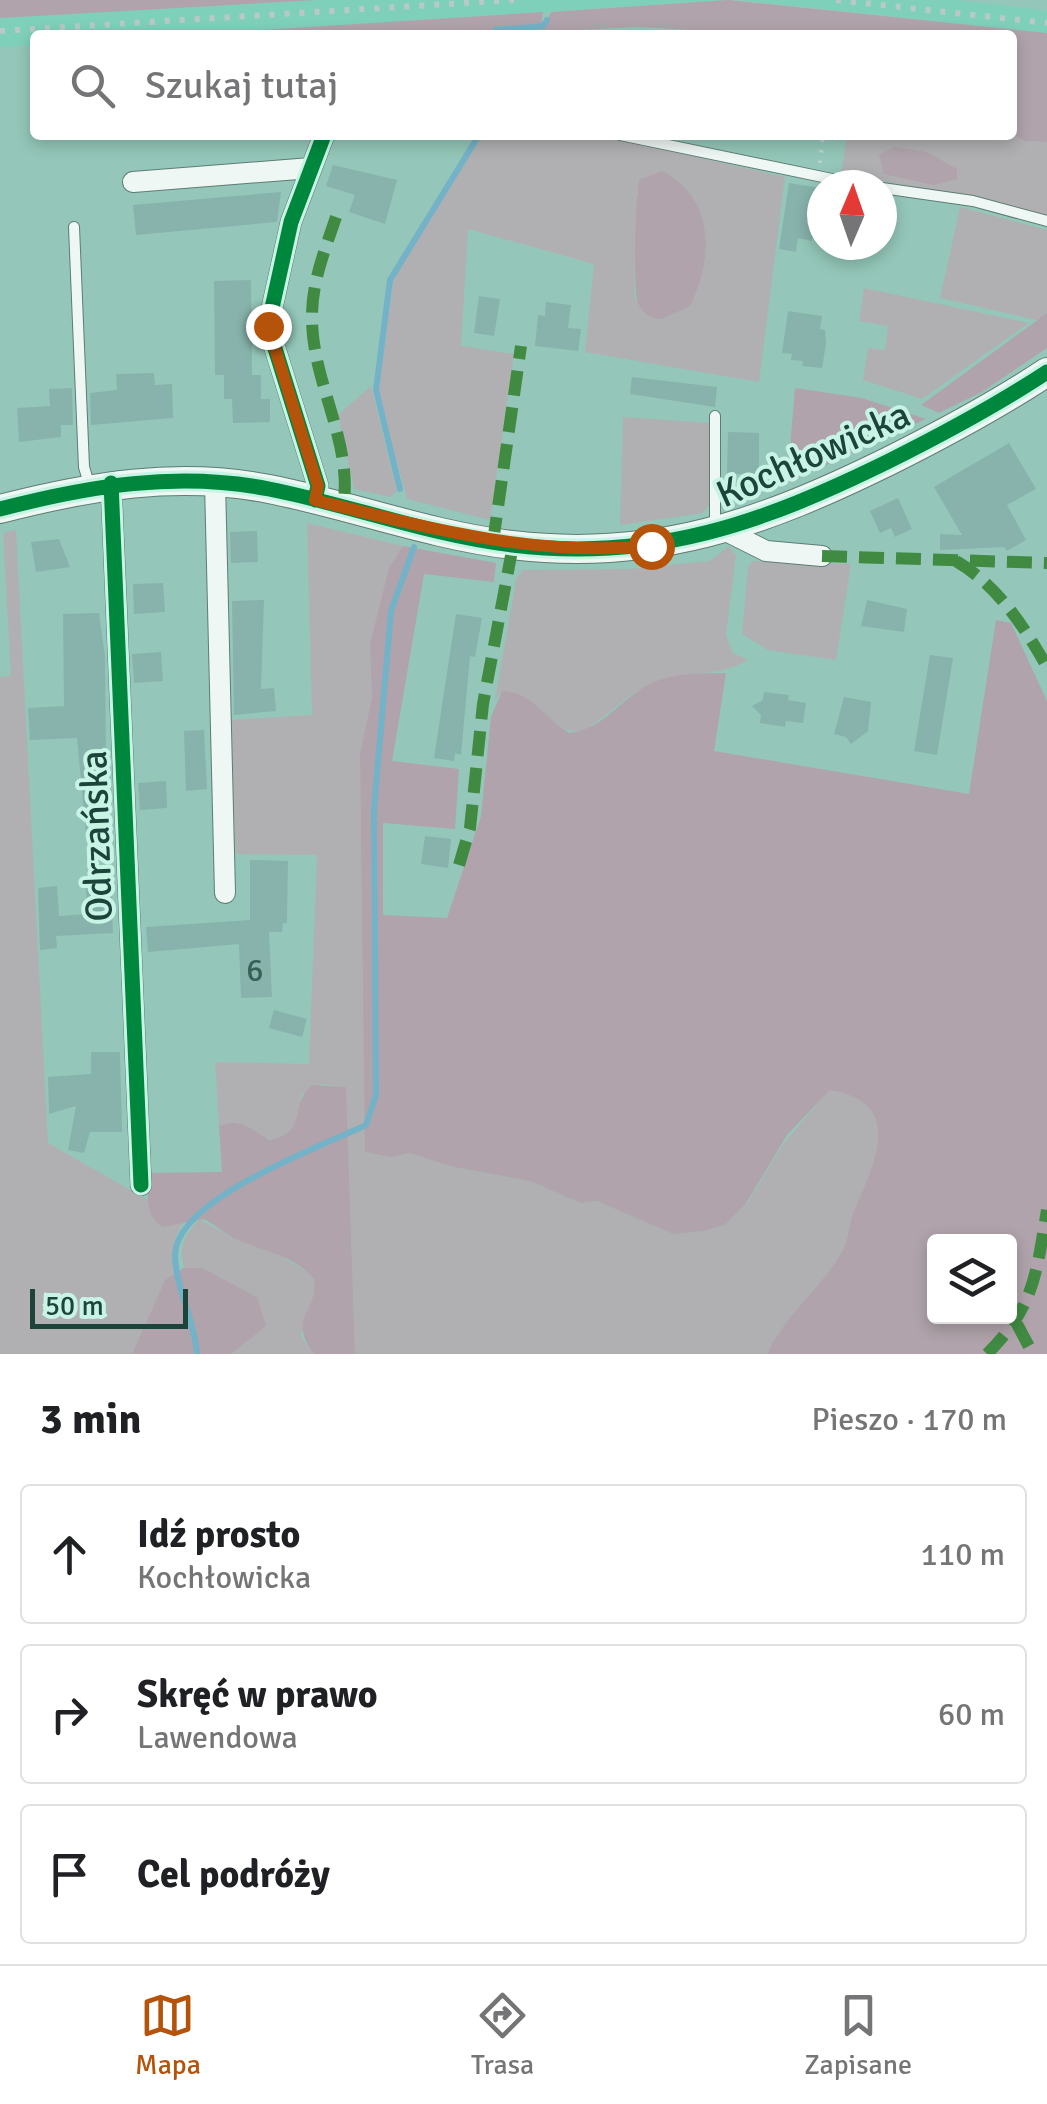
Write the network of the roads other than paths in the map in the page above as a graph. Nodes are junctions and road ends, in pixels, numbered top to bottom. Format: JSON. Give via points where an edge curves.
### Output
{"nodes":[{"id":1,"x":322,"y":140,"type":"edge"},
{"id":2,"x":643,"y":140,"type":"edge"},
{"id":3,"x":311,"y":168,"type":"junction"},
{"id":4,"x":807,"y":176,"type":"edge"},
{"id":5,"x":133,"y":182,"type":"dead end"},
{"id":6,"x":897,"y":190,"type":"edge"},
{"id":7,"x":1047,"y":221,"type":"edge"},
{"id":8,"x":74,"y":227,"type":"dead end"},
{"id":9,"x":1047,"y":372,"type":"edge"},
{"id":10,"x":715,"y":416,"type":"dead end"},
{"id":11,"x":215,"y":483,"type":"junction"},
{"id":12,"x":100,"y":486,"type":"junction"},
{"id":13,"x":315,"y":500,"type":"junction"},
{"id":14,"x":0,"y":510,"type":"edge"},
{"id":15,"x":720,"y":532,"type":"junction"},
{"id":16,"x":822,"y":556,"type":"dead end"},
{"id":17,"x":224,"y":893,"type":"dead end"},
{"id":18,"x":141,"y":1186,"type":"dead end"}],
"edges":[{"from":1,"to":3,"type":"street"},
{"from":2,"to":4,"type":"lane"},
{"from":3,"to":5,"type":"street"},
{"from":3,"to":13,"type":"street","via":[[291,222],[268,326],[318,486]]},
{"from":6,"to":7,"type":"lane"},
{"from":8,"to":12,"type":"lane","via":[[84,467]]},
{"from":9,"to":15,"type":"street","name":"Kochłowicka","via":[[840,485]]},
{"from":10,"to":15,"type":"lane"},
{"from":11,"to":12,"type":"street","name":"Kochłowicka"},
{"from":11,"to":13,"type":"street","name":"Kochłowicka"},
{"from":11,"to":17,"type":"street"},
{"from":12,"to":14,"type":"street","name":"Kochłowicka"},
{"from":12,"to":18,"type":"street","name":"Odrzańska"},
{"from":13,"to":15,"type":"street","name":"Kochłowicka","via":[[513,545],[631,548]]},
{"from":15,"to":16,"type":"street","via":[[766,551]]}]}
